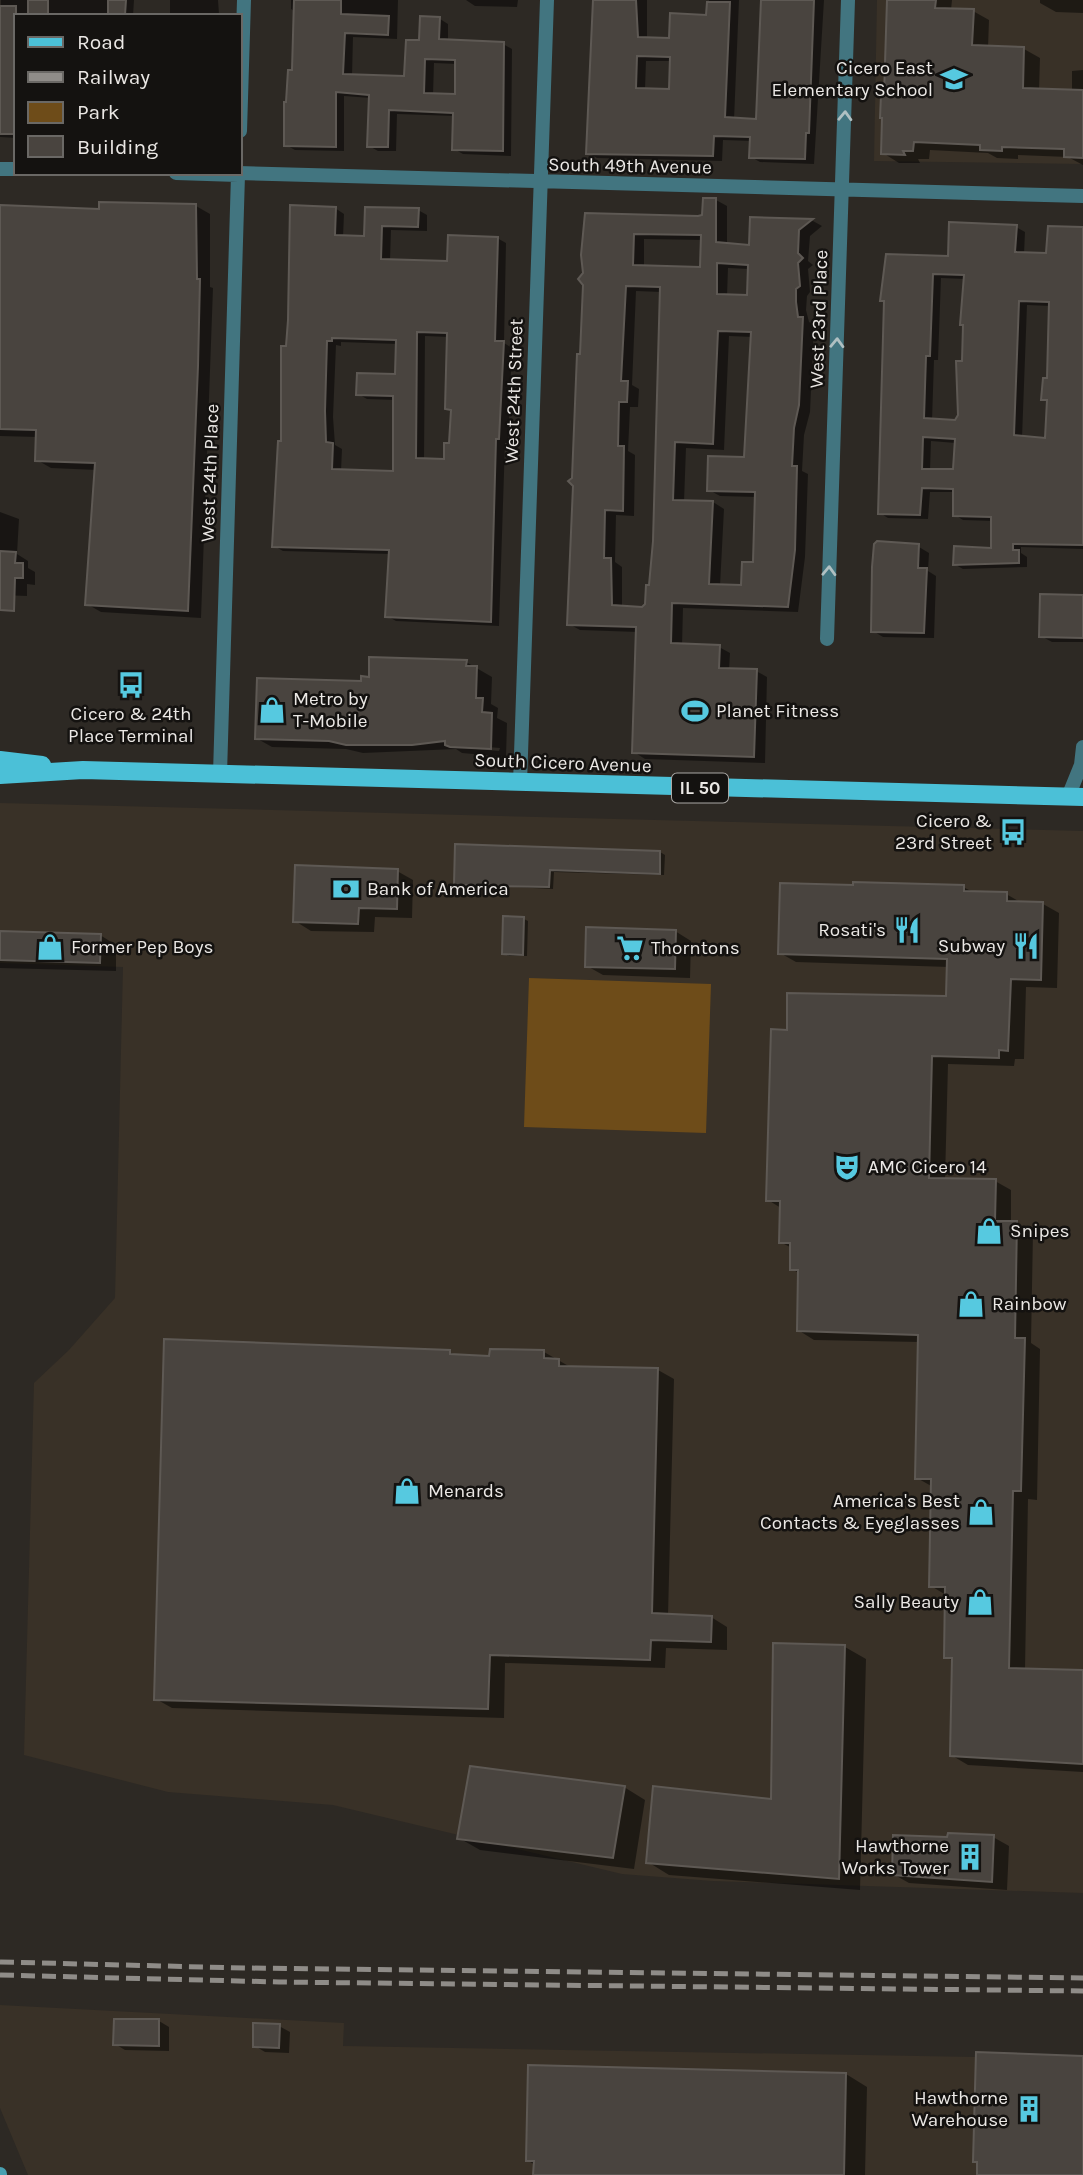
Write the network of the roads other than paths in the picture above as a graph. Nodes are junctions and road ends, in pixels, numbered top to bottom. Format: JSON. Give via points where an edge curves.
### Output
{"nodes":[{"id":1,"x":244,"y":0,"type":"edge"},
{"id":2,"x":547,"y":0,"type":"edge"},
{"id":3,"x":848,"y":0,"type":"edge"},
{"id":4,"x":242,"y":66,"type":"edge"},
{"id":5,"x":242,"y":174,"type":"edge"},
{"id":6,"x":238,"y":175,"type":"edge"},
{"id":7,"x":541,"y":182,"type":"junction"},
{"id":8,"x":842,"y":190,"type":"junction"},
{"id":9,"x":1083,"y":196,"type":"edge"},
{"id":10,"x":827,"y":639,"type":"dead end"},
{"id":11,"x":1083,"y":747,"type":"edge"},
{"id":12,"x":0,"y":760,"type":"edge"},
{"id":13,"x":83,"y":770,"type":"junction"},
{"id":14,"x":0,"y":775,"type":"edge"},
{"id":15,"x":220,"y":775,"type":"junction"},
{"id":16,"x":520,"y":783,"type":"junction"},
{"id":17,"x":1076,"y":797,"type":"edge"}],
"edges":[{"from":1,"to":4,"type":"street"},
{"from":2,"to":7,"type":"street","name":"West 24th Street"},
{"from":8,"to":3,"type":"street","name":"West 23rd Place","one_way":true},
{"from":5,"to":7,"type":"street","name":"South 49th Avenue"},
{"from":6,"to":15,"type":"street","name":"West 24th Place"},
{"from":7,"to":8,"type":"street","name":"South 49th Avenue"},
{"from":7,"to":16,"type":"street","name":"West 24th Street"},
{"from":8,"to":9,"type":"street","name":"South 49th Avenue"},
{"from":10,"to":8,"type":"street","name":"West 23rd Place","one_way":true},
{"from":11,"to":17,"type":"street"},
{"from":12,"to":13,"type":"main road","name":"South Cicero Avenue","number":"IL 50"},
{"from":13,"to":14,"type":"main road","name":"South Cicero Avenue","number":"IL 50"},
{"from":13,"to":15,"type":"main road","name":"South Cicero Avenue","number":"IL 50"},
{"from":15,"to":16,"type":"main road","name":"South Cicero Avenue","number":"IL 50"},
{"from":16,"to":17,"type":"main road","name":"South Cicero Avenue","number":"IL 50"}]}
